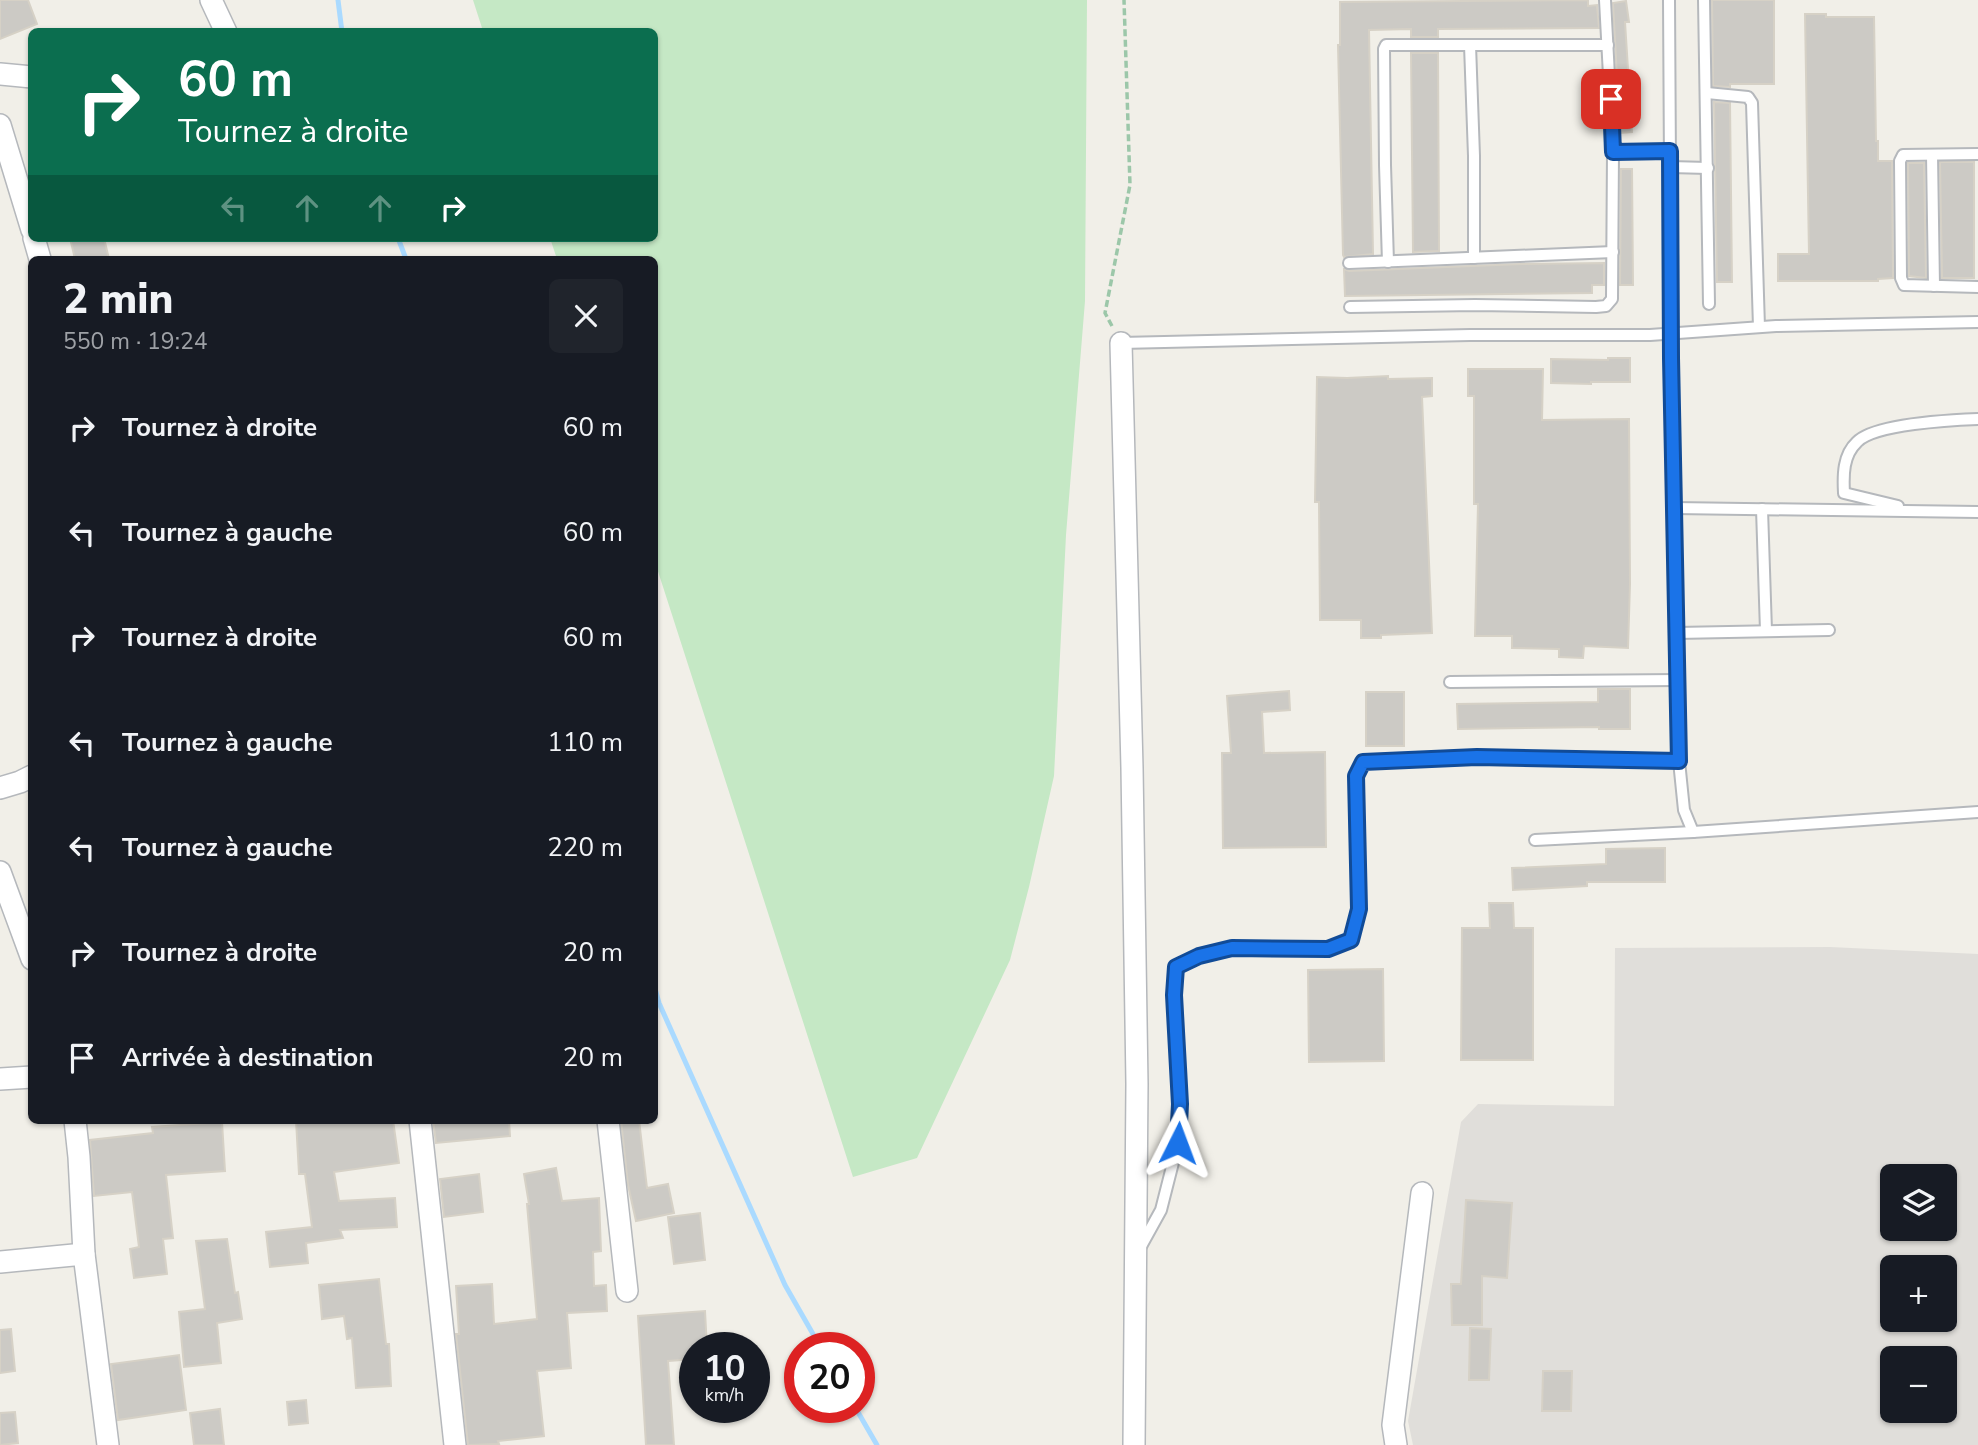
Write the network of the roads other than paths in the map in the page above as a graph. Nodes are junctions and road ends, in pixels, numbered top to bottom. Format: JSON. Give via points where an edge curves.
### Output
{"nodes":[{"id":1,"x":211,"y":0,"type":"edge"},
{"id":2,"x":1605,"y":0,"type":"edge"},
{"id":3,"x":1670,"y":0,"type":"edge"},
{"id":4,"x":1704,"y":0,"type":"edge"},
{"id":5,"x":224,"y":28,"type":"edge"},
{"id":6,"x":1470,"y":45,"type":"junction"},
{"id":7,"x":1608,"y":45,"type":"junction"},
{"id":8,"x":0,"y":74,"type":"edge"},
{"id":9,"x":28,"y":77,"type":"edge"},
{"id":10,"x":1707,"y":93,"type":"junction"},
{"id":11,"x":0,"y":125,"type":"edge"},
{"id":12,"x":1670,"y":151,"type":"junction"},
{"id":13,"x":1613,"y":152,"type":"junction"},
{"id":14,"x":1978,"y":154,"type":"edge"},
{"id":15,"x":1932,"y":155,"type":"junction"},
{"id":16,"x":1978,"y":165,"type":"edge"},
{"id":17,"x":1670,"y":167,"type":"junction"},
{"id":18,"x":1708,"y":168,"type":"junction"},
{"id":19,"x":28,"y":217,"type":"edge"},
{"id":20,"x":1613,"y":252,"type":"junction"},
{"id":21,"x":1474,"y":258,"type":"junction"},
{"id":22,"x":1388,"y":262,"type":"junction"},
{"id":23,"x":1349,"y":263,"type":"dead end"},
{"id":24,"x":1934,"y":286,"type":"junction"},
{"id":25,"x":1978,"y":287,"type":"edge"},
{"id":26,"x":1709,"y":304,"type":"dead end"},
{"id":27,"x":1350,"y":307,"type":"dead end"},
{"id":28,"x":1978,"y":322,"type":"edge"},
{"id":29,"x":1759,"y":327,"type":"junction"},
{"id":30,"x":1671,"y":333,"type":"junction"},
{"id":31,"x":1121,"y":343,"type":"joint"},
{"id":32,"x":1978,"y":419,"type":"edge"},
{"id":33,"x":1674,"y":508,"type":"junction"},
{"id":34,"x":1762,"y":509,"type":"junction"},
{"id":35,"x":1917,"y":512,"type":"junction"},
{"id":36,"x":1978,"y":512,"type":"edge"},
{"id":37,"x":1829,"y":630,"type":"dead end"},
{"id":38,"x":1766,"y":631,"type":"junction"},
{"id":39,"x":1677,"y":633,"type":"junction"},
{"id":40,"x":1678,"y":680,"type":"junction"},
{"id":41,"x":1450,"y":682,"type":"dead end"},
{"id":42,"x":1679,"y":761,"type":"junction"},
{"id":43,"x":28,"y":778,"type":"edge"},
{"id":44,"x":0,"y":788,"type":"edge"},
{"id":45,"x":1978,"y":813,"type":"edge"},
{"id":46,"x":1693,"y":832,"type":"junction"},
{"id":47,"x":1535,"y":840,"type":"dead end"},
{"id":48,"x":0,"y":872,"type":"edge"},
{"id":49,"x":28,"y":948,"type":"edge"},
{"id":50,"x":28,"y":1077,"type":"edge"},
{"id":51,"x":0,"y":1079,"type":"edge"},
{"id":52,"x":75,"y":1124,"type":"edge"},
{"id":53,"x":421,"y":1124,"type":"edge"},
{"id":54,"x":608,"y":1124,"type":"edge"},
{"id":55,"x":1422,"y":1193,"type":"dead end"},
{"id":56,"x":84,"y":1254,"type":"junction"},
{"id":57,"x":1136,"y":1256,"type":"junction"},
{"id":58,"x":0,"y":1262,"type":"edge"},
{"id":59,"x":627,"y":1291,"type":"dead end"},
{"id":60,"x":103,"y":1444,"type":"edge"},
{"id":61,"x":455,"y":1445,"type":"edge"},
{"id":62,"x":1134,"y":1445,"type":"edge"},
{"id":63,"x":1396,"y":1445,"type":"edge"}],
"edges":[{"from":1,"to":5,"type":"street"},
{"from":2,"to":7,"type":"lane"},
{"from":3,"to":12,"type":"lane"},
{"from":4,"to":10,"type":"lane"},
{"from":6,"to":7,"type":"lane"},
{"from":6,"to":21,"type":"lane"},
{"from":6,"to":22,"type":"lane","via":[[1386,44],[1384,48]]},
{"from":7,"to":13,"type":"lane"},
{"from":8,"to":9,"type":"street"},
{"from":10,"to":18,"type":"lane"},
{"from":10,"to":29,"type":"lane","via":[[1748,97],[1752,103]]},
{"from":11,"to":19,"type":"street"},
{"from":12,"to":13,"type":"lane"},
{"from":12,"to":17,"type":"lane"},
{"from":13,"to":20,"type":"lane"},
{"from":14,"to":15,"type":"lane"},
{"from":14,"to":16,"type":"lane"},
{"from":15,"to":24,"type":"lane"},
{"from":15,"to":24,"type":"lane","via":[[1903,155],[1900,160],[1901,278],[1904,285]]},
{"from":17,"to":18,"type":"lane"},
{"from":17,"to":30,"type":"lane"},
{"from":18,"to":26,"type":"lane"},
{"from":20,"to":21,"type":"lane"},
{"from":20,"to":27,"type":"lane","via":[[1612,299],[1606,306]]},
{"from":21,"to":22,"type":"lane"},
{"from":22,"to":23,"type":"lane"},
{"from":24,"to":25,"type":"lane"},
{"from":28,"to":29,"type":"lane"},
{"from":29,"to":30,"type":"lane"},
{"from":30,"to":31,"type":"lane"},
{"from":30,"to":33,"type":"lane"},
{"from":31,"to":57,"type":"street","via":[[1133,809]]},
{"from":32,"to":35,"type":"lane","via":[[1878,430],[1858,440],[1847,456],[1844,493]]},
{"from":33,"to":34,"type":"lane"},
{"from":33,"to":39,"type":"lane"},
{"from":34,"to":35,"type":"lane"},
{"from":34,"to":38,"type":"lane"},
{"from":35,"to":36,"type":"lane"},
{"from":37,"to":38,"type":"lane"},
{"from":38,"to":39,"type":"lane"},
{"from":39,"to":40,"type":"lane"},
{"from":40,"to":41,"type":"lane"},
{"from":40,"to":42,"type":"lane"},
{"from":42,"to":46,"type":"lane","via":[[1684,810]]},
{"from":42,"to":57,"type":"lane","via":[[1477,757],[1363,762],[1356,776],[1359,909],[1351,940],[1328,949],[1232,948],[1176,967],[1178,1143],[1161,1210]]},
{"from":43,"to":44,"type":"street"},
{"from":45,"to":46,"type":"lane"},
{"from":46,"to":47,"type":"lane"},
{"from":48,"to":49,"type":"street"},
{"from":50,"to":51,"type":"street"},
{"from":52,"to":56,"type":"street"},
{"from":53,"to":61,"type":"street"},
{"from":54,"to":59,"type":"street"},
{"from":55,"to":63,"type":"street","via":[[1393,1425]]},
{"from":56,"to":58,"type":"street"},
{"from":56,"to":60,"type":"street"},
{"from":57,"to":62,"type":"street"}]}
